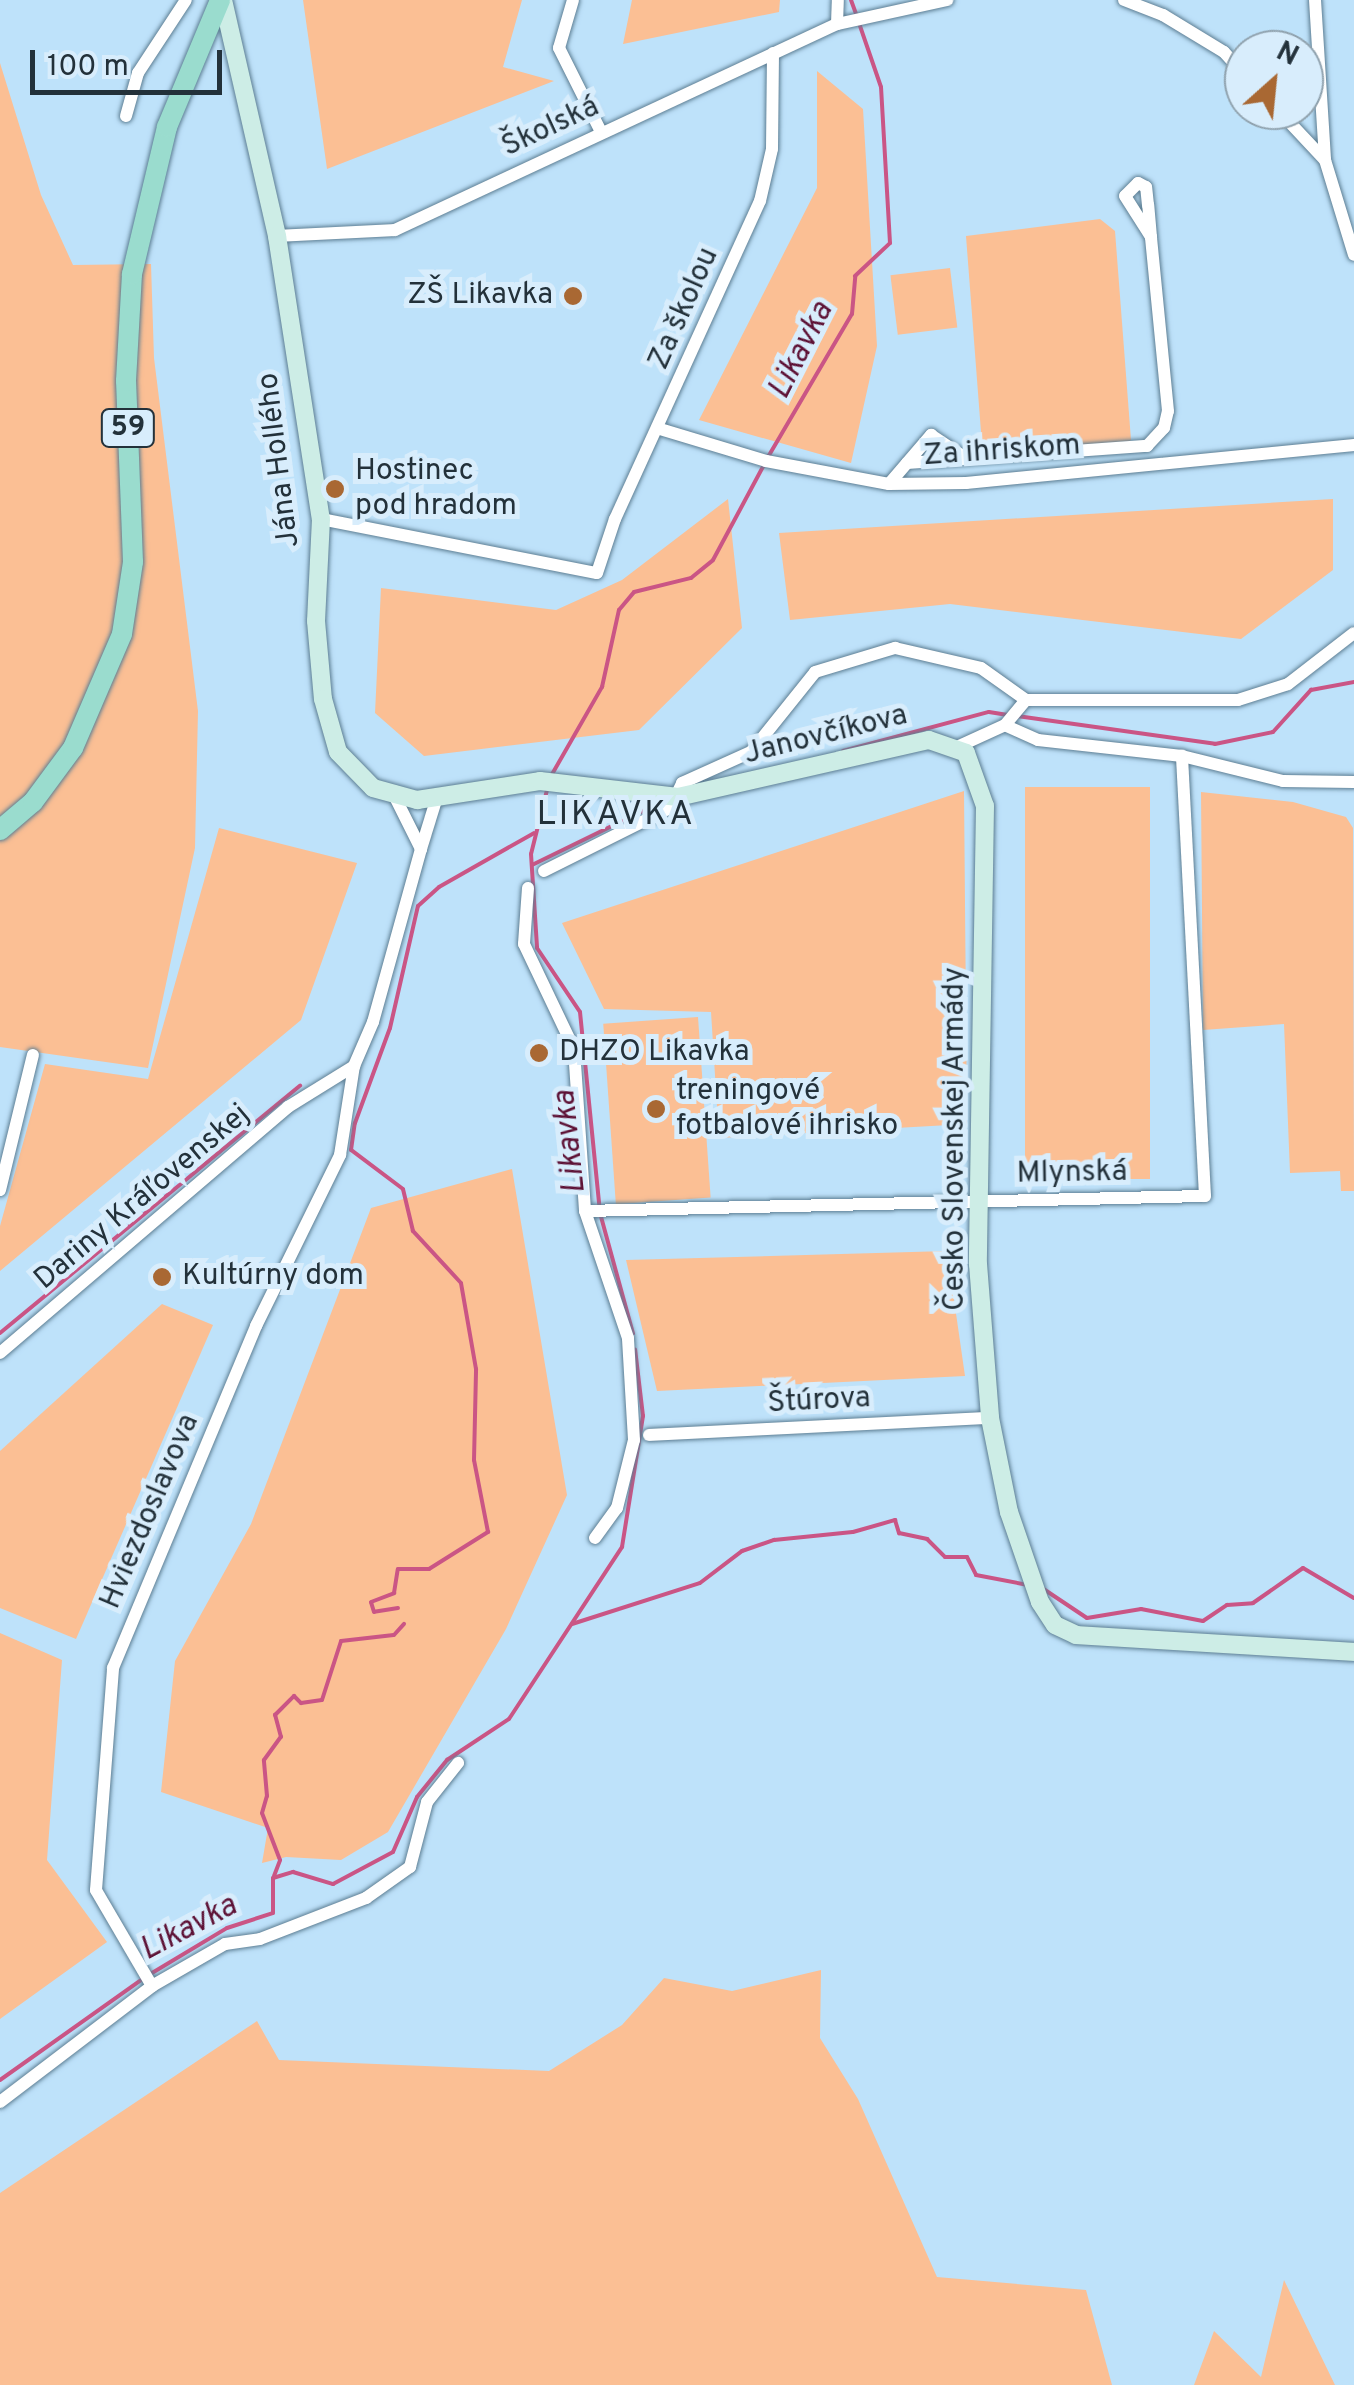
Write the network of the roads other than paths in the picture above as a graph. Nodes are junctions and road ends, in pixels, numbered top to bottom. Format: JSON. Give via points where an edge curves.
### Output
{"nodes":[{"id":1,"x":186,"y":0,"type":"edge"},
{"id":2,"x":222,"y":0,"type":"edge"},
{"id":3,"x":573,"y":0,"type":"edge"},
{"id":4,"x":838,"y":0,"type":"edge"},
{"id":5,"x":947,"y":0,"type":"edge"},
{"id":6,"x":1124,"y":0,"type":"edge"},
{"id":7,"x":1314,"y":0,"type":"edge"},
{"id":8,"x":837,"y":24,"type":"junction"},
{"id":9,"x":773,"y":54,"type":"junction"},
{"id":10,"x":1224,"y":59,"type":"edge"},
{"id":11,"x":126,"y":116,"type":"dead end"},
{"id":12,"x":1297,"y":130,"type":"edge"},
{"id":13,"x":600,"y":132,"type":"junction"},
{"id":14,"x":1325,"y":160,"type":"junction"},
{"id":15,"x":277,"y":236,"type":"junction"},
{"id":16,"x":1151,"y":237,"type":"dead end"},
{"id":17,"x":1354,"y":255,"type":"edge"},
{"id":18,"x":660,"y":429,"type":"junction"},
{"id":19,"x":1354,"y":445,"type":"edge"},
{"id":20,"x":968,"y":459,"type":"junction"},
{"id":21,"x":907,"y":462,"type":"junction"},
{"id":22,"x":889,"y":484,"type":"junction"},
{"id":23,"x":321,"y":519,"type":"junction"},
{"id":24,"x":1354,"y":633,"type":"edge"},
{"id":25,"x":1026,"y":700,"type":"junction"},
{"id":26,"x":1004,"y":725,"type":"junction"},
{"id":27,"x":957,"y":747,"type":"junction"},
{"id":28,"x":1182,"y":756,"type":"junction"},
{"id":29,"x":1354,"y":782,"type":"edge"},
{"id":30,"x":395,"y":797,"type":"junction"},
{"id":31,"x":436,"y":797,"type":"junction"},
{"id":32,"x":678,"y":797,"type":"junction"},
{"id":33,"x":0,"y":830,"type":"edge"},
{"id":34,"x":421,"y":849,"type":"junction"},
{"id":35,"x":544,"y":871,"type":"dead end"},
{"id":36,"x":528,"y":888,"type":"dead end"},
{"id":37,"x":33,"y":1055,"type":"dead end"},
{"id":38,"x":354,"y":1066,"type":"junction"},
{"id":39,"x":322,"y":1084,"type":"junction"},
{"id":40,"x":348,"y":1103,"type":"junction"},
{"id":41,"x":0,"y":1190,"type":"edge"},
{"id":42,"x":980,"y":1201,"type":"junction"},
{"id":43,"x":595,"y":1210,"type":"junction"},
{"id":44,"x":0,"y":1353,"type":"edge"},
{"id":45,"x":990,"y":1418,"type":"junction"},
{"id":46,"x":650,"y":1436,"type":"dead end"},
{"id":47,"x":594,"y":1538,"type":"dead end"},
{"id":48,"x":1354,"y":1652,"type":"edge"},
{"id":49,"x":458,"y":1763,"type":"dead end"},
{"id":50,"x":152,"y":1986,"type":"junction"},
{"id":51,"x":0,"y":2102,"type":"edge"}],
"edges":[{"from":1,"to":11,"type":"street","via":[[138,73]]},
{"from":2,"to":15,"type":"street","name":"Jána Hollého"},
{"from":2,"to":33,"type":"main road","number":"59","via":[[167,126],[132,274],[126,381],[132,562],[122,634],[73,748],[33,802]]},
{"from":3,"to":13,"type":"street","via":[[560,48]]},
{"from":4,"to":8,"type":"street"},
{"from":5,"to":8,"type":"street","name":"Školská"},
{"from":6,"to":10,"type":"street","via":[[1174,22]]},
{"from":7,"to":14,"type":"street"},
{"from":8,"to":9,"type":"street","name":"Školská"},
{"from":9,"to":13,"type":"street","name":"Školská"},
{"from":9,"to":18,"type":"street","name":"Za školou","via":[[770,170]]},
{"from":12,"to":14,"type":"street"},
{"from":13,"to":15,"type":"street","name":"Školská","via":[[394,230]]},
{"from":14,"to":17,"type":"street"},
{"from":15,"to":23,"type":"street","name":"Jána Hollého"},
{"from":16,"to":20,"type":"street","via":[[1168,411],[1164,428],[1147,446]]},
{"from":18,"to":22,"type":"street","name":"Za ihriskom","via":[[766,462]]},
{"from":18,"to":23,"type":"street","name":"Za školou","via":[[615,519],[598,573]]},
{"from":19,"to":22,"type":"street","name":"Za ihriskom","via":[[966,483]]},
{"from":20,"to":21,"type":"street"},
{"from":20,"to":21,"type":"street","via":[[931,435]]},
{"from":21,"to":22,"type":"street"},
{"from":23,"to":30,"type":"street","name":"Jána Hollého","via":[[316,621],[329,723],[349,767]]},
{"from":24,"to":25,"type":"street","via":[[1288,684],[1238,700]]},
{"from":25,"to":26,"type":"street","name":"Janovčíkova"},
{"from":25,"to":32,"type":"street","via":[[981,668],[895,648],[815,672],[751,752],[682,783]]},
{"from":26,"to":27,"type":"street","name":"Janovčíkova"},
{"from":26,"to":28,"type":"street","via":[[1038,740]]},
{"from":27,"to":32,"type":"street","name":"Janovčíkova","via":[[929,740]]},
{"from":27,"to":42,"type":"street","name":"Česko Slovenskej Armády","via":[[973,762],[984,806]]},
{"from":28,"to":29,"type":"street","via":[[1283,781]]},
{"from":28,"to":42,"type":"street","name":"Mlynská","via":[[1206,1196]]},
{"from":30,"to":31,"type":"street","name":"Janovčíkova"},
{"from":30,"to":34,"type":"street"},
{"from":31,"to":32,"type":"street","name":"Janovčíkova","via":[[540,781]]},
{"from":31,"to":34,"type":"street"},
{"from":32,"to":35,"type":"street","via":[[670,808]]},
{"from":34,"to":38,"type":"street"},
{"from":36,"to":43,"type":"street","via":[[524,944],[574,1050]]},
{"from":37,"to":41,"type":"street"},
{"from":38,"to":39,"type":"street","name":"Dariny Kráľovenskej"},
{"from":38,"to":40,"type":"street","name":"Hviezdoslavova"},
{"from":39,"to":40,"type":"street"},
{"from":39,"to":44,"type":"street","name":"Dariny Kráľovenskej"},
{"from":40,"to":50,"type":"street","name":"Hviezdoslavova","via":[[340,1155],[256,1326],[114,1668],[96,1890]]},
{"from":42,"to":43,"type":"street","name":"Mlynská"},
{"from":42,"to":45,"type":"street","name":"Česko Slovenskej Armády"},
{"from":43,"to":47,"type":"street","via":[[628,1338],[634,1440],[618,1508]]},
{"from":45,"to":46,"type":"street","name":"Štúrova"},
{"from":45,"to":48,"type":"street","name":"Česko Slovenskej Armády","via":[[1024,1565],[1055,1625],[1076,1635]]},
{"from":49,"to":50,"type":"street","via":[[427,1802],[410,1866],[366,1898],[260,1939],[224,1944]]},
{"from":50,"to":51,"type":"street"}]}
